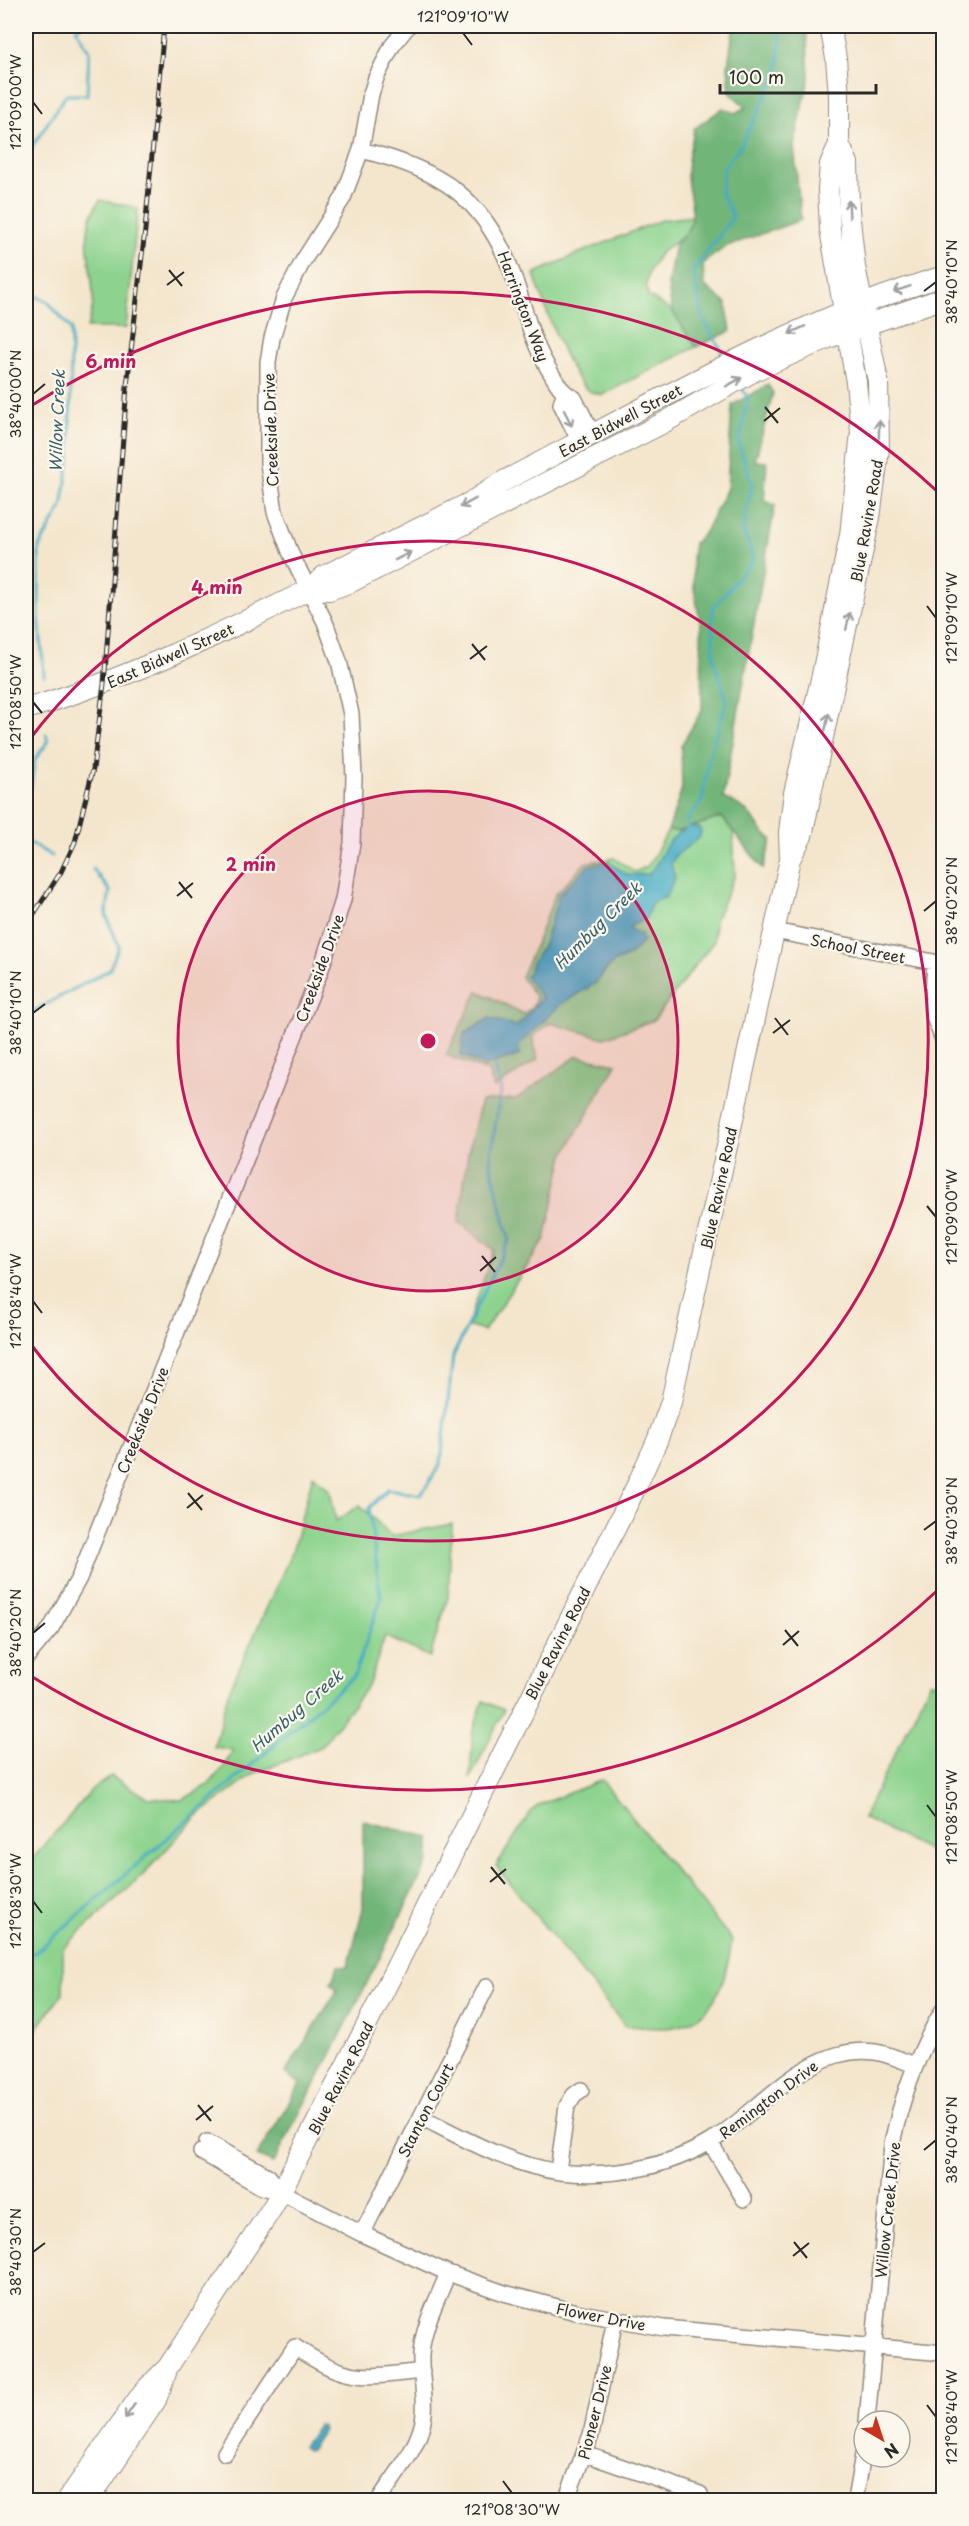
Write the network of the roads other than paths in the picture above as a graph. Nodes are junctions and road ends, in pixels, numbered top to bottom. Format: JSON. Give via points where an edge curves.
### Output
{"nodes":[{"id":1,"x":408,"y":26,"type":"edge"},
{"id":2,"x":830,"y":26,"type":"edge"},
{"id":3,"x":838,"y":144,"type":"junction"},
{"id":4,"x":361,"y":150,"type":"junction"},
{"id":5,"x":944,"y":276,"type":"edge"},
{"id":6,"x":944,"y":298,"type":"edge"},
{"id":7,"x":862,"y":304,"type":"junction"},
{"id":8,"x":843,"y":311,"type":"junction"},
{"id":9,"x":867,"y":325,"type":"junction"},
{"id":10,"x":847,"y":332,"type":"junction"},
{"id":11,"x":754,"y":361,"type":"junction"},
{"id":12,"x":711,"y":371,"type":"junction"},
{"id":13,"x":586,"y":439,"type":"junction"},
{"id":14,"x":597,"y":457,"type":"junction"},
{"id":15,"x":852,"y":506,"type":"junction"},
{"id":16,"x":488,"y":513,"type":"junction"},
{"id":17,"x":861,"y":560,"type":"junction"},
{"id":18,"x":310,"y":589,"type":"junction"},
{"id":19,"x":26,"y":709,"type":"edge"},
{"id":20,"x":806,"y":739,"type":"junction"},
{"id":21,"x":808,"y":808,"type":"junction"},
{"id":22,"x":790,"y":859,"type":"junction"},
{"id":23,"x":774,"y":931,"type":"junction"},
{"id":24,"x":939,"y":963,"type":"edge"},
{"id":25,"x":944,"y":1042,"type":"edge"},
{"id":26,"x":26,"y":1658,"type":"edge"},
{"id":27,"x":487,"y":1986,"type":"dead end"},
{"id":28,"x":944,"y":2008,"type":"edge"},
{"id":29,"x":914,"y":2065,"type":"junction"},
{"id":30,"x":581,"y":2090,"type":"dead end"},
{"id":31,"x":421,"y":2117,"type":"junction"},
{"id":32,"x":711,"y":2142,"type":"junction"},
{"id":33,"x":204,"y":2147,"type":"dead end"},
{"id":34,"x":558,"y":2171,"type":"junction"},
{"id":35,"x":281,"y":2192,"type":"junction"},
{"id":36,"x":744,"y":2199,"type":"dead end"},
{"id":37,"x":362,"y":2234,"type":"junction"},
{"id":38,"x":448,"y":2273,"type":"junction"},
{"id":39,"x":615,"y":2320,"type":"junction"},
{"id":40,"x":874,"y":2347,"type":"junction"},
{"id":41,"x":944,"y":2354,"type":"edge"},
{"id":42,"x":168,"y":2367,"type":"junction"},
{"id":43,"x":422,"y":2371,"type":"junction"},
{"id":44,"x":868,"y":2409,"type":"edge"},
{"id":45,"x":225,"y":2453,"type":"dead end"},
{"id":46,"x":585,"y":2454,"type":"junction"},
{"id":47,"x":860,"y":2469,"type":"edge"},
{"id":48,"x":67,"y":2500,"type":"edge"},
{"id":49,"x":89,"y":2500,"type":"edge"},
{"id":50,"x":379,"y":2500,"type":"edge"},
{"id":51,"x":566,"y":2500,"type":"edge"},
{"id":52,"x":698,"y":2500,"type":"edge"},
{"id":53,"x":855,"y":2500,"type":"edge"}],
"edges":[{"from":1,"to":4,"type":"street","name":"Creekside Drive","via":[[392,46],[376,78]]},
{"from":2,"to":3,"type":"main road","name":"Blue Ravine Road","via":[[837,68]]},
{"from":7,"to":3,"type":"main road","name":"Blue Ravine Road","one_way":true,"via":[[850,232],[848,163]]},
{"from":3,"to":8,"type":"main road","name":"Blue Ravine Road","via":[[830,164],[828,190]]},
{"from":4,"to":13,"type":"street","name":"Harrington Way","via":[[426,170],[474,207],[499,243],[537,346],[564,394],[574,398]]},
{"from":4,"to":18,"type":"street","name":"Creekside Drive","via":[[344,198],[284,298],[268,362],[271,490],[283,536]]},
{"from":5,"to":7,"type":"main road","name":"East Bidwell Street","one_way":true},
{"from":6,"to":9,"type":"main road","name":"East Bidwell Street"},
{"from":7,"to":8,"type":"main road","name":"East Bidwell Street"},
{"from":7,"to":9,"type":"main road","name":"Blue Ravine Road"},
{"from":8,"to":10,"type":"main road","name":"Blue Ravine Road"},
{"from":8,"to":11,"type":"main road","name":"East Bidwell Street","one_way":true},
{"from":9,"to":10,"type":"main road","name":"East Bidwell Street"},
{"from":17,"to":9,"type":"main road","name":"Blue Ravine Road","one_way":true,"via":[[879,449],[878,381]]},
{"from":10,"to":11,"type":"main road","name":"East Bidwell Street"},
{"from":10,"to":15,"type":"main road","name":"Blue Ravine Road","via":[[861,432]]},
{"from":11,"to":12,"type":"main road","name":"East Bidwell Street"},
{"from":14,"to":11,"type":"main road","name":"East Bidwell Street","one_way":true,"via":[[712,394]]},
{"from":12,"to":13,"type":"main road","name":"East Bidwell Street"},
{"from":12,"to":14,"type":"main road","via":[[670,407],[598,446]]},
{"from":13,"to":16,"type":"main road","via":[[576,454],[506,491]]},
{"from":13,"to":18,"type":"main road","name":"East Bidwell Street","one_way":true,"via":[[324,576]]},
{"from":14,"to":16,"type":"main road","name":"East Bidwell Street"},
{"from":15,"to":17,"type":"main road","via":[[858,510],[862,523],[857,548]]},
{"from":15,"to":20,"type":"main road","name":"Blue Ravine Road","via":[[850,535]]},
{"from":18,"to":16,"type":"main road","name":"East Bidwell Street","one_way":true,"via":[[329,590],[351,582]]},
{"from":21,"to":17,"type":"main road","name":"Blue Ravine Road","one_way":true},
{"from":18,"to":19,"type":"main road","name":"East Bidwell Street","via":[[104,684]]},
{"from":18,"to":26,"type":"street","name":"Creekside Drive","via":[[339,661],[351,714],[354,818],[339,915],[321,972],[79,1578],[51,1628]]},
{"from":20,"to":21,"type":"main road","via":[[810,757],[802,802]]},
{"from":20,"to":22,"type":"main road","name":"Blue Ravine Road","via":[[794,793]]},
{"from":21,"to":22,"type":"main road","name":"Blue Ravine Road","via":[[802,836]]},
{"from":22,"to":23,"type":"main road","name":"Blue Ravine Road"},
{"from":23,"to":24,"type":"street","name":"School Street"},
{"from":23,"to":35,"type":"main road","name":"Blue Ravine Road","via":[[680,1369],[657,1441]]},
{"from":24,"to":25,"type":"street","via":[[932,1012]]},
{"from":27,"to":31,"type":"street","name":"Stanton Court"},
{"from":28,"to":29,"type":"street","name":"Willow Creek Drive"},
{"from":29,"to":32,"type":"street","name":"Remington Drive","via":[[867,2051],[828,2057],[810,2066]]},
{"from":29,"to":40,"type":"street","name":"Willow Creek Drive","via":[[892,2144]]},
{"from":30,"to":34,"type":"street","via":[[567,2106]]},
{"from":31,"to":34,"type":"street","name":"Remington Drive","via":[[511,2160]]},
{"from":31,"to":37,"type":"street","name":"Stanton Court"},
{"from":32,"to":34,"type":"street","name":"Remington Drive","via":[[642,2168],[592,2174]]},
{"from":32,"to":36,"type":"street"},
{"from":33,"to":35,"type":"street","name":"Flower Drive","via":[[262,2187]]},
{"from":35,"to":37,"type":"street","name":"Flower Drive"},
{"from":35,"to":42,"type":"main road","name":"Blue Ravine Road"},
{"from":37,"to":38,"type":"street","name":"Flower Drive"},
{"from":38,"to":39,"type":"street","name":"Flower Drive","via":[[523,2299]]},
{"from":38,"to":43,"type":"street","via":[[424,2333]]},
{"from":39,"to":40,"type":"street","name":"Flower Drive"},
{"from":39,"to":46,"type":"street","name":"Pioneer Drive"},
{"from":40,"to":41,"type":"street","name":"Flower Drive"},
{"from":40,"to":44,"type":"street","name":"Willow Creek Drive"},
{"from":42,"to":48,"type":"main road","name":"Blue Ravine Road","one_way":true,"via":[[143,2392]]},
{"from":42,"to":49,"type":"main road","name":"Blue Ravine Road","via":[[156,2400]]},
{"from":43,"to":45,"type":"street","via":[[350,2375],[321,2365],[295,2347]]},
{"from":43,"to":50,"type":"street","via":[[425,2400],[421,2430]]},
{"from":46,"to":51,"type":"street","name":"Pioneer Drive"},
{"from":46,"to":52,"type":"street","via":[[700,2494]]},
{"from":47,"to":53,"type":"street"}]}
